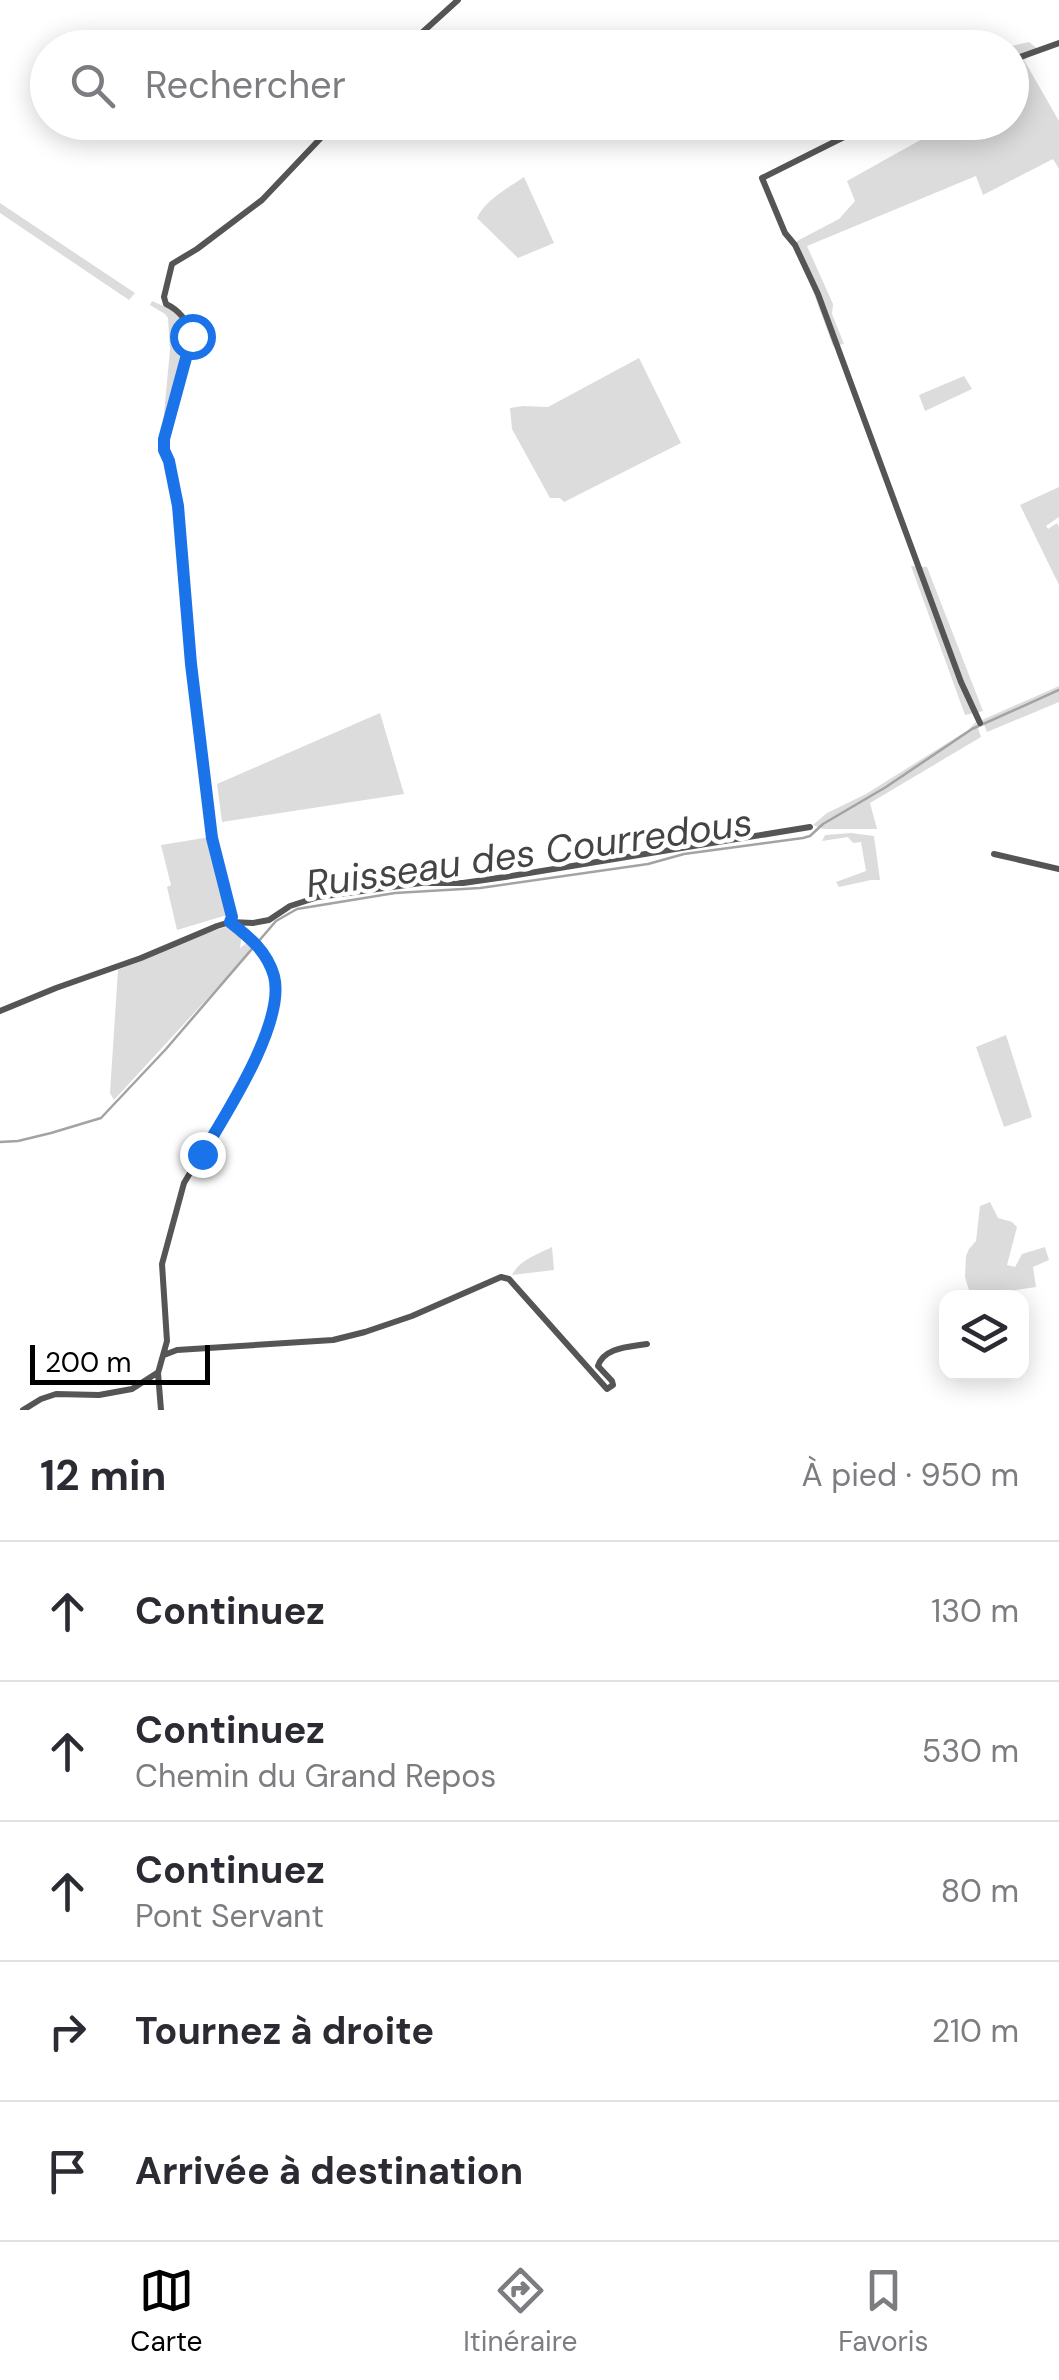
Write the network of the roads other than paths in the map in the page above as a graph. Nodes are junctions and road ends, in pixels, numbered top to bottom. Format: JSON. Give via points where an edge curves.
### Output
{"nodes":[{"id":1,"x":458,"y":0,"type":"edge"},
{"id":2,"x":425,"y":30,"type":"edge"},
{"id":3,"x":1059,"y":43,"type":"edge"},
{"id":4,"x":1029,"y":54,"type":"edge"},
{"id":5,"x":319,"y":140,"type":"edge"},
{"id":6,"x":838,"y":140,"type":"edge"},
{"id":7,"x":980,"y":723,"type":"dead end"},
{"id":8,"x":810,"y":827,"type":"dead end"},
{"id":9,"x":994,"y":854,"type":"dead end"},
{"id":10,"x":1059,"y":869,"type":"edge"},
{"id":11,"x":230,"y":922,"type":"junction"},
{"id":12,"x":0,"y":1011,"type":"edge"},
{"id":13,"x":167,"y":1336,"type":"junction"},
{"id":14,"x":647,"y":1344,"type":"dead end"},
{"id":15,"x":180,"y":1350,"type":"junction"},
{"id":16,"x":164,"y":1355,"type":"junction"},
{"id":17,"x":158,"y":1373,"type":"junction"},
{"id":18,"x":23,"y":1410,"type":"edge"},
{"id":19,"x":161,"y":1410,"type":"edge"}],
"edges":[{"from":1,"to":2,"type":"street"},
{"from":3,"to":4,"type":"street"},
{"from":5,"to":11,"type":"street","via":[[262,200],[172,264],[164,298],[192,336],[164,450],[178,506],[212,838]]},
{"from":6,"to":7,"type":"street","via":[[762,178],[818,294]]},
{"from":8,"to":11,"type":"street","via":[[505,878],[318,898],[270,920]]},
{"from":9,"to":10,"type":"street"},
{"from":11,"to":12,"type":"street"},
{"from":11,"to":13,"type":"street","via":[[264,954],[275,978],[272,1006],[242,1086],[184,1183],[162,1264]]},
{"from":13,"to":15,"type":"street"},
{"from":13,"to":16,"type":"street"},
{"from":14,"to":15,"type":"street","via":[[604,1354],[598,1366],[612,1381],[606,1389],[500,1277],[412,1316],[333,1340]]},
{"from":15,"to":16,"type":"street"},
{"from":16,"to":17,"type":"street"},
{"from":17,"to":18,"type":"street","via":[[132,1389],[56,1394]]},
{"from":17,"to":19,"type":"street"}]}
